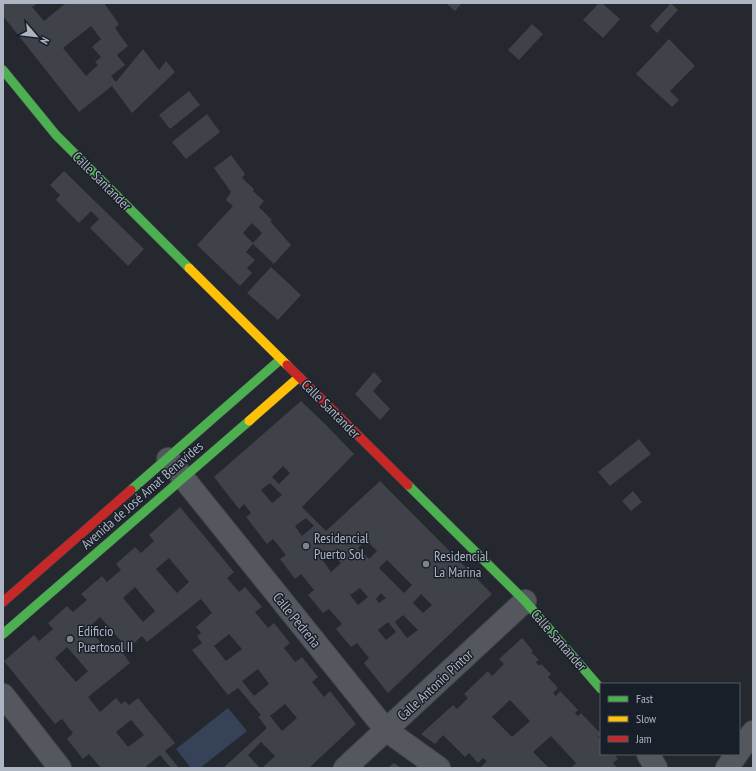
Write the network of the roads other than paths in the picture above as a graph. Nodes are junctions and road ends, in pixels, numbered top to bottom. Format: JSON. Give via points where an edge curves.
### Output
{"nodes":[{"id":1,"x":3,"y":70,"type":"edge"},
{"id":2,"x":281,"y":360,"type":"junction"},
{"id":3,"x":299,"y":377,"type":"junction"},
{"id":4,"x":168,"y":459,"type":"junction"},
{"id":5,"x":183,"y":478,"type":"junction"},
{"id":6,"x":525,"y":601,"type":"junction"},
{"id":7,"x":3,"y":602,"type":"edge"},
{"id":8,"x":3,"y":634,"type":"edge"},
{"id":9,"x":600,"y":688,"type":"edge"},
{"id":10,"x":3,"y":695,"type":"edge"},
{"id":11,"x":386,"y":730,"type":"junction"},
{"id":12,"x":753,"y":732,"type":"edge"},
{"id":13,"x":740,"y":750,"type":"edge"},
{"id":14,"x":649,"y":755,"type":"edge"},
{"id":15,"x":736,"y":755,"type":"edge"},
{"id":16,"x":60,"y":768,"type":"edge"},
{"id":17,"x":345,"y":768,"type":"edge"},
{"id":18,"x":439,"y":768,"type":"edge"},
{"id":19,"x":656,"y":768,"type":"edge"},
{"id":20,"x":727,"y":768,"type":"edge"}],
"edges":[{"from":1,"to":2,"type":"street","name":"Calle Santander","via":[[56,135]]},
{"from":2,"to":3,"type":"street","name":"Calle Santander"},
{"from":2,"to":4,"type":"street","name":"Avenida de José Amat Benavides"},
{"from":3,"to":5,"type":"street","name":"Avenida de José Amat Benavides"},
{"from":3,"to":6,"type":"street","name":"Calle Santander"},
{"from":4,"to":5,"type":"street","name":"Calle Pedreña"},
{"from":4,"to":7,"type":"street","name":"Avenida de José Amat Benavides"},
{"from":5,"to":8,"type":"street","name":"Avenida de José Amat Benavides"},
{"from":5,"to":11,"type":"street","name":"Calle Pedreña"},
{"from":6,"to":9,"type":"street","name":"Calle Santander"},
{"from":6,"to":11,"type":"street","name":"Calle Antonio Pintor"},
{"from":10,"to":16,"type":"street"},
{"from":11,"to":17,"type":"street","name":"Calle Antonio Pintor"},
{"from":11,"to":18,"type":"street","name":"Calle Pedreña"},
{"from":12,"to":13,"type":"street"},
{"from":14,"to":19,"type":"street"},
{"from":15,"to":20,"type":"street"}]}
